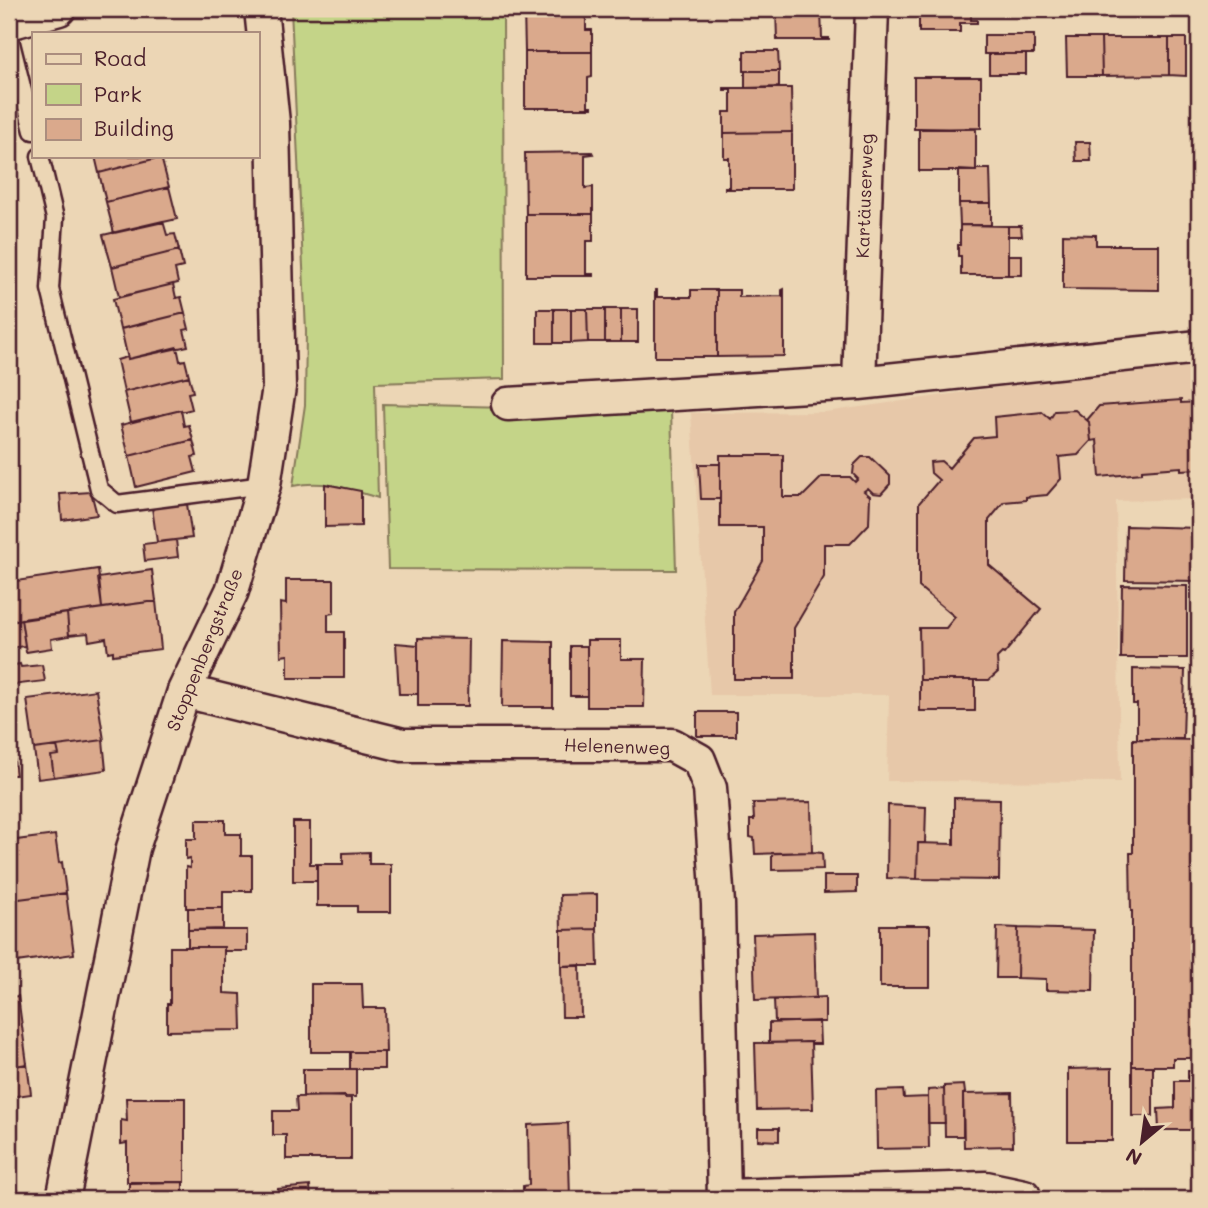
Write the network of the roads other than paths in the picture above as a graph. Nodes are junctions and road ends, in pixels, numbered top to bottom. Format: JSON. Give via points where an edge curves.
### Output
{"nodes":[{"id":1,"x":59,"y":9,"type":"edge"},
{"id":2,"x":261,"y":9,"type":"edge"},
{"id":3,"x":872,"y":9,"type":"edge"},
{"id":4,"x":9,"y":23,"type":"edge"},
{"id":5,"x":9,"y":34,"type":"edge"},
{"id":6,"x":32,"y":127,"type":"edge"},
{"id":7,"x":40,"y":158,"type":"edge"},
{"id":8,"x":1199,"y":347,"type":"edge"},
{"id":9,"x":859,"y":383,"type":"junction"},
{"id":10,"x":508,"y":404,"type":"dead end"},
{"id":11,"x":264,"y":485,"type":"junction"},
{"id":12,"x":184,"y":691,"type":"junction"},
{"id":13,"x":724,"y":1198,"type":"edge"},
{"id":14,"x":64,"y":1199,"type":"edge"},
{"id":15,"x":1025,"y":1199,"type":"edge"}],
"edges":[{"from":1,"to":4,"type":"street"},
{"from":2,"to":11,"type":"street","name":"Stoppenbergstraße","via":[[273,123],[279,387]]},
{"from":3,"to":9,"type":"street","name":"Kartäuserweg"},
{"from":5,"to":6,"type":"lane"},
{"from":7,"to":11,"type":"lane","via":[[55,218],[50,289],[99,489],[117,504]]},
{"from":8,"to":9,"type":"street"},
{"from":9,"to":10,"type":"street"},
{"from":11,"to":12,"type":"street","name":"Stoppenbergstraße","via":[[232,590]]},
{"from":12,"to":13,"type":"street","name":"Helenenweg","via":[[403,745],[672,745],[698,760],[710,789],[718,904]]},
{"from":12,"to":14,"type":"street","name":"Stoppenbergstraße","via":[[133,848]]},
{"from":13,"to":15,"type":"street","name":"Helenenweg","via":[[986,1188]]}]}
